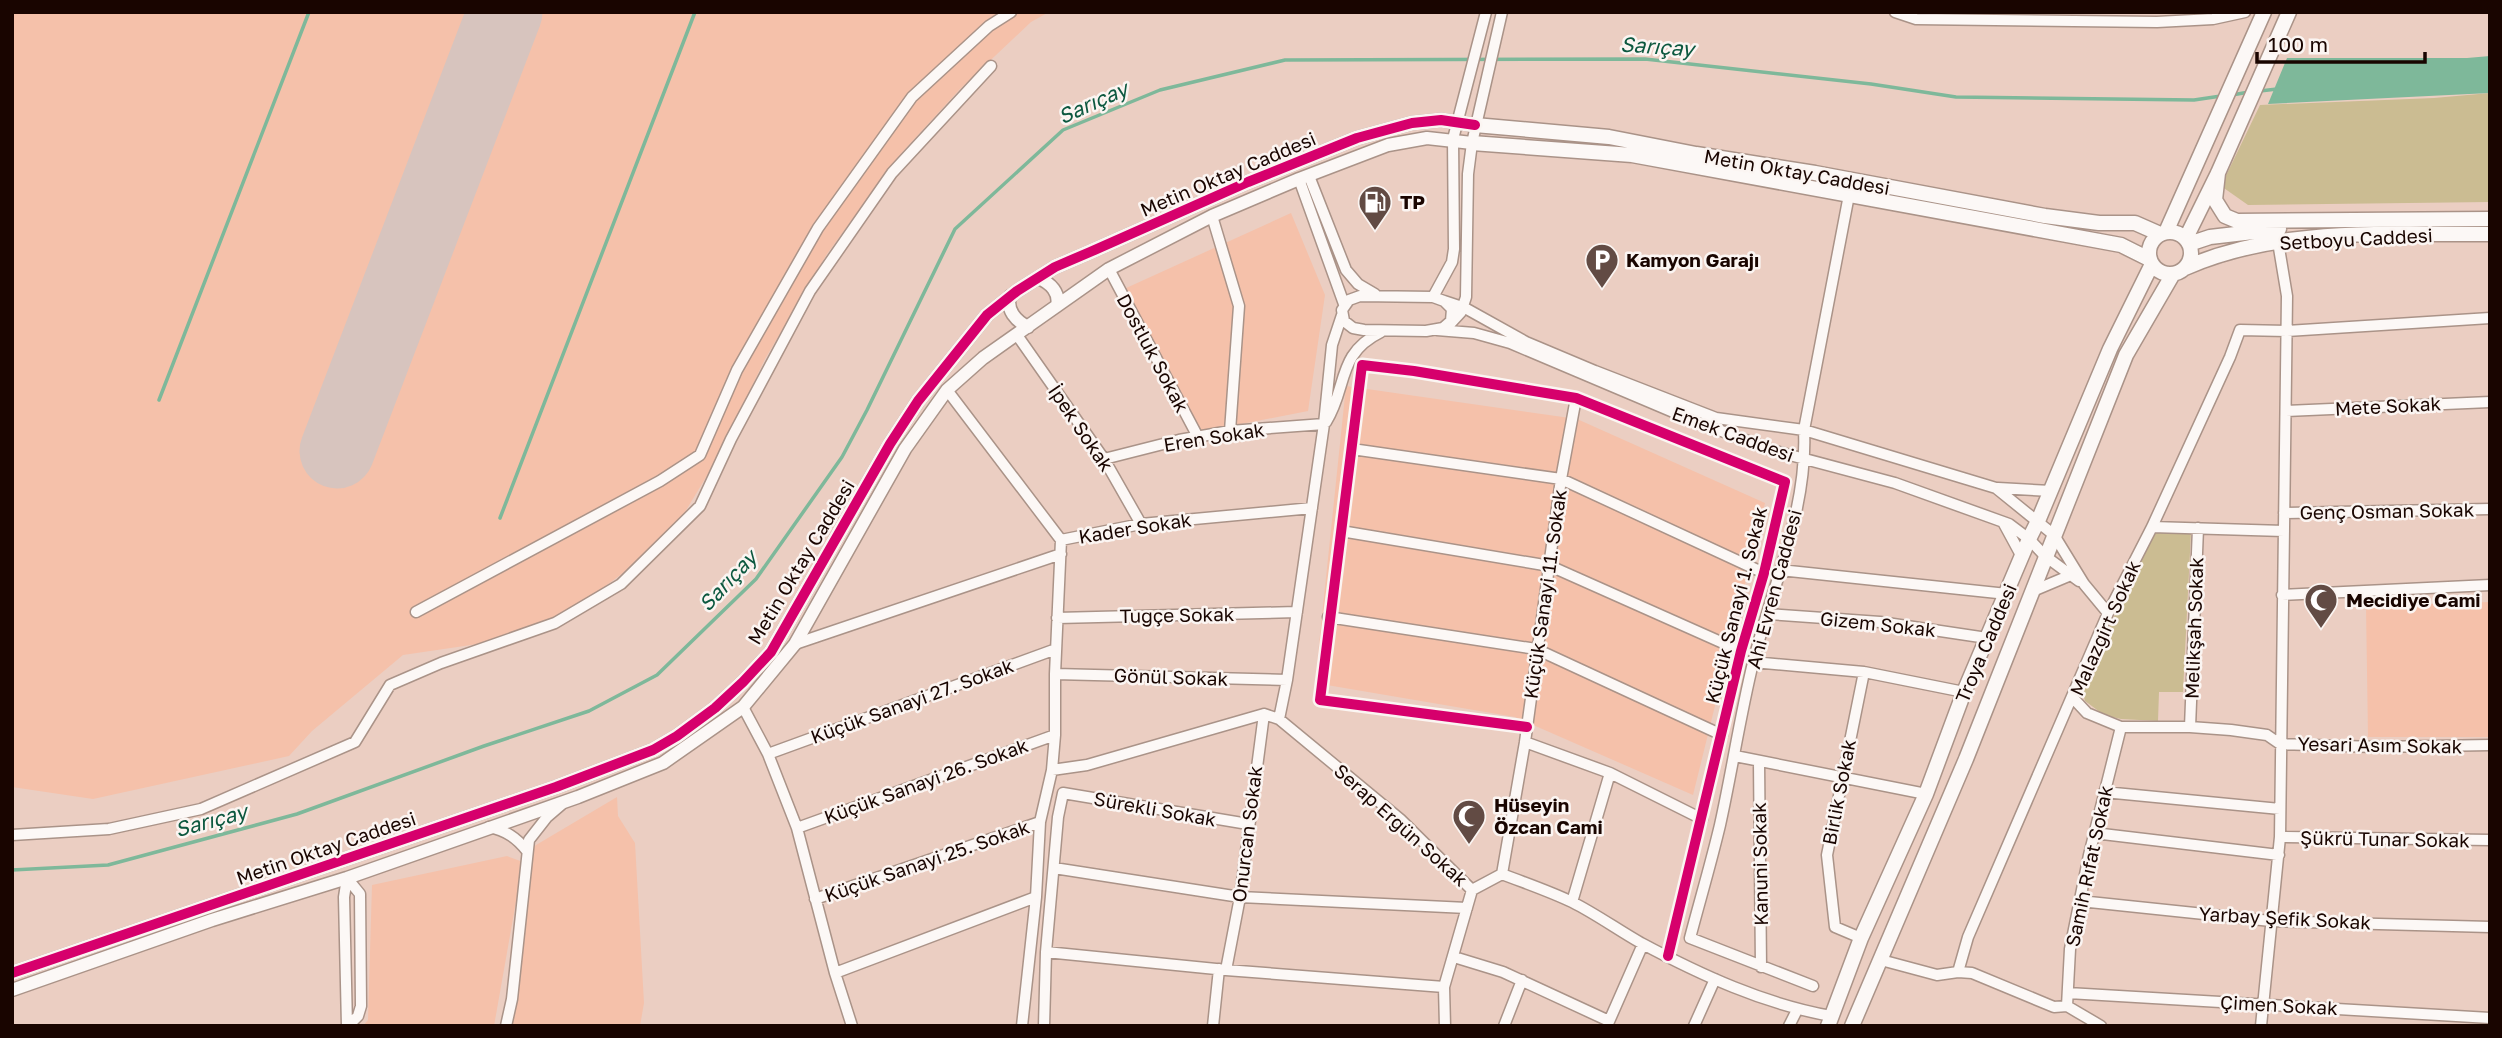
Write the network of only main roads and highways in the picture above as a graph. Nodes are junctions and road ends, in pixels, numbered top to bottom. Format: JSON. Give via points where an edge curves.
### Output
{"nodes":[{"id":1,"x":2262,"y":15,"type":"edge"},
{"id":2,"x":2286,"y":18,"type":"edge"},
{"id":3,"x":1476,"y":121,"type":"road end"},
{"id":4,"x":1472,"y":143,"type":"road end"},
{"id":5,"x":2218,"y":173,"type":"junction"},
{"id":6,"x":2490,"y":219,"type":"edge"},
{"id":7,"x":2311,"y":222,"type":"junction"},
{"id":8,"x":2163,"y":233,"type":"junction"},
{"id":9,"x":2490,"y":234,"type":"edge"},
{"id":10,"x":2188,"y":241,"type":"junction"},
{"id":11,"x":2150,"y":262,"type":"junction"},
{"id":12,"x":2179,"y":271,"type":"junction"},
{"id":13,"x":1829,"y":1021,"type":"edge"},
{"id":14,"x":1852,"y":1026,"type":"edge"}],
"edges":[{"from":1,"to":8,"type":"main road"},
{"from":2,"to":5,"type":"main road"},
{"from":3,"to":8,"type":"main road","name":"Metin Oktay Caddesi","via":[[1609,137],[2045,216],[2136,223]]},
{"from":4,"to":11,"type":"main road","name":"Metin Oktay Caddesi","via":[[1632,155],[2121,246]]},
{"from":5,"to":7,"type":"main road","via":[[2215,200],[2225,216],[2237,222]]},
{"from":5,"to":10,"type":"main road"},
{"from":6,"to":7,"type":"main road","name":"Setboyu Caddesi"},
{"from":7,"to":10,"type":"main road"},
{"from":8,"to":10,"type":"main road","via":[[2173,232]]},
{"from":8,"to":11,"type":"main road","via":[[2152,242]]},
{"from":9,"to":12,"type":"main road","name":"Setboyu Caddesi","via":[[2336,236],[2278,242],[2209,258]]},
{"from":10,"to":12,"type":"main road","via":[[2191,257]]},
{"from":11,"to":12,"type":"main road","via":[[2161,273]]},
{"from":11,"to":13,"type":"main road","name":"Troya Caddesi","via":[[1964,692],[1926,794]]},
{"from":12,"to":14,"type":"main road","name":"Troya Caddesi","via":[[2126,355],[1966,759]]}]}
